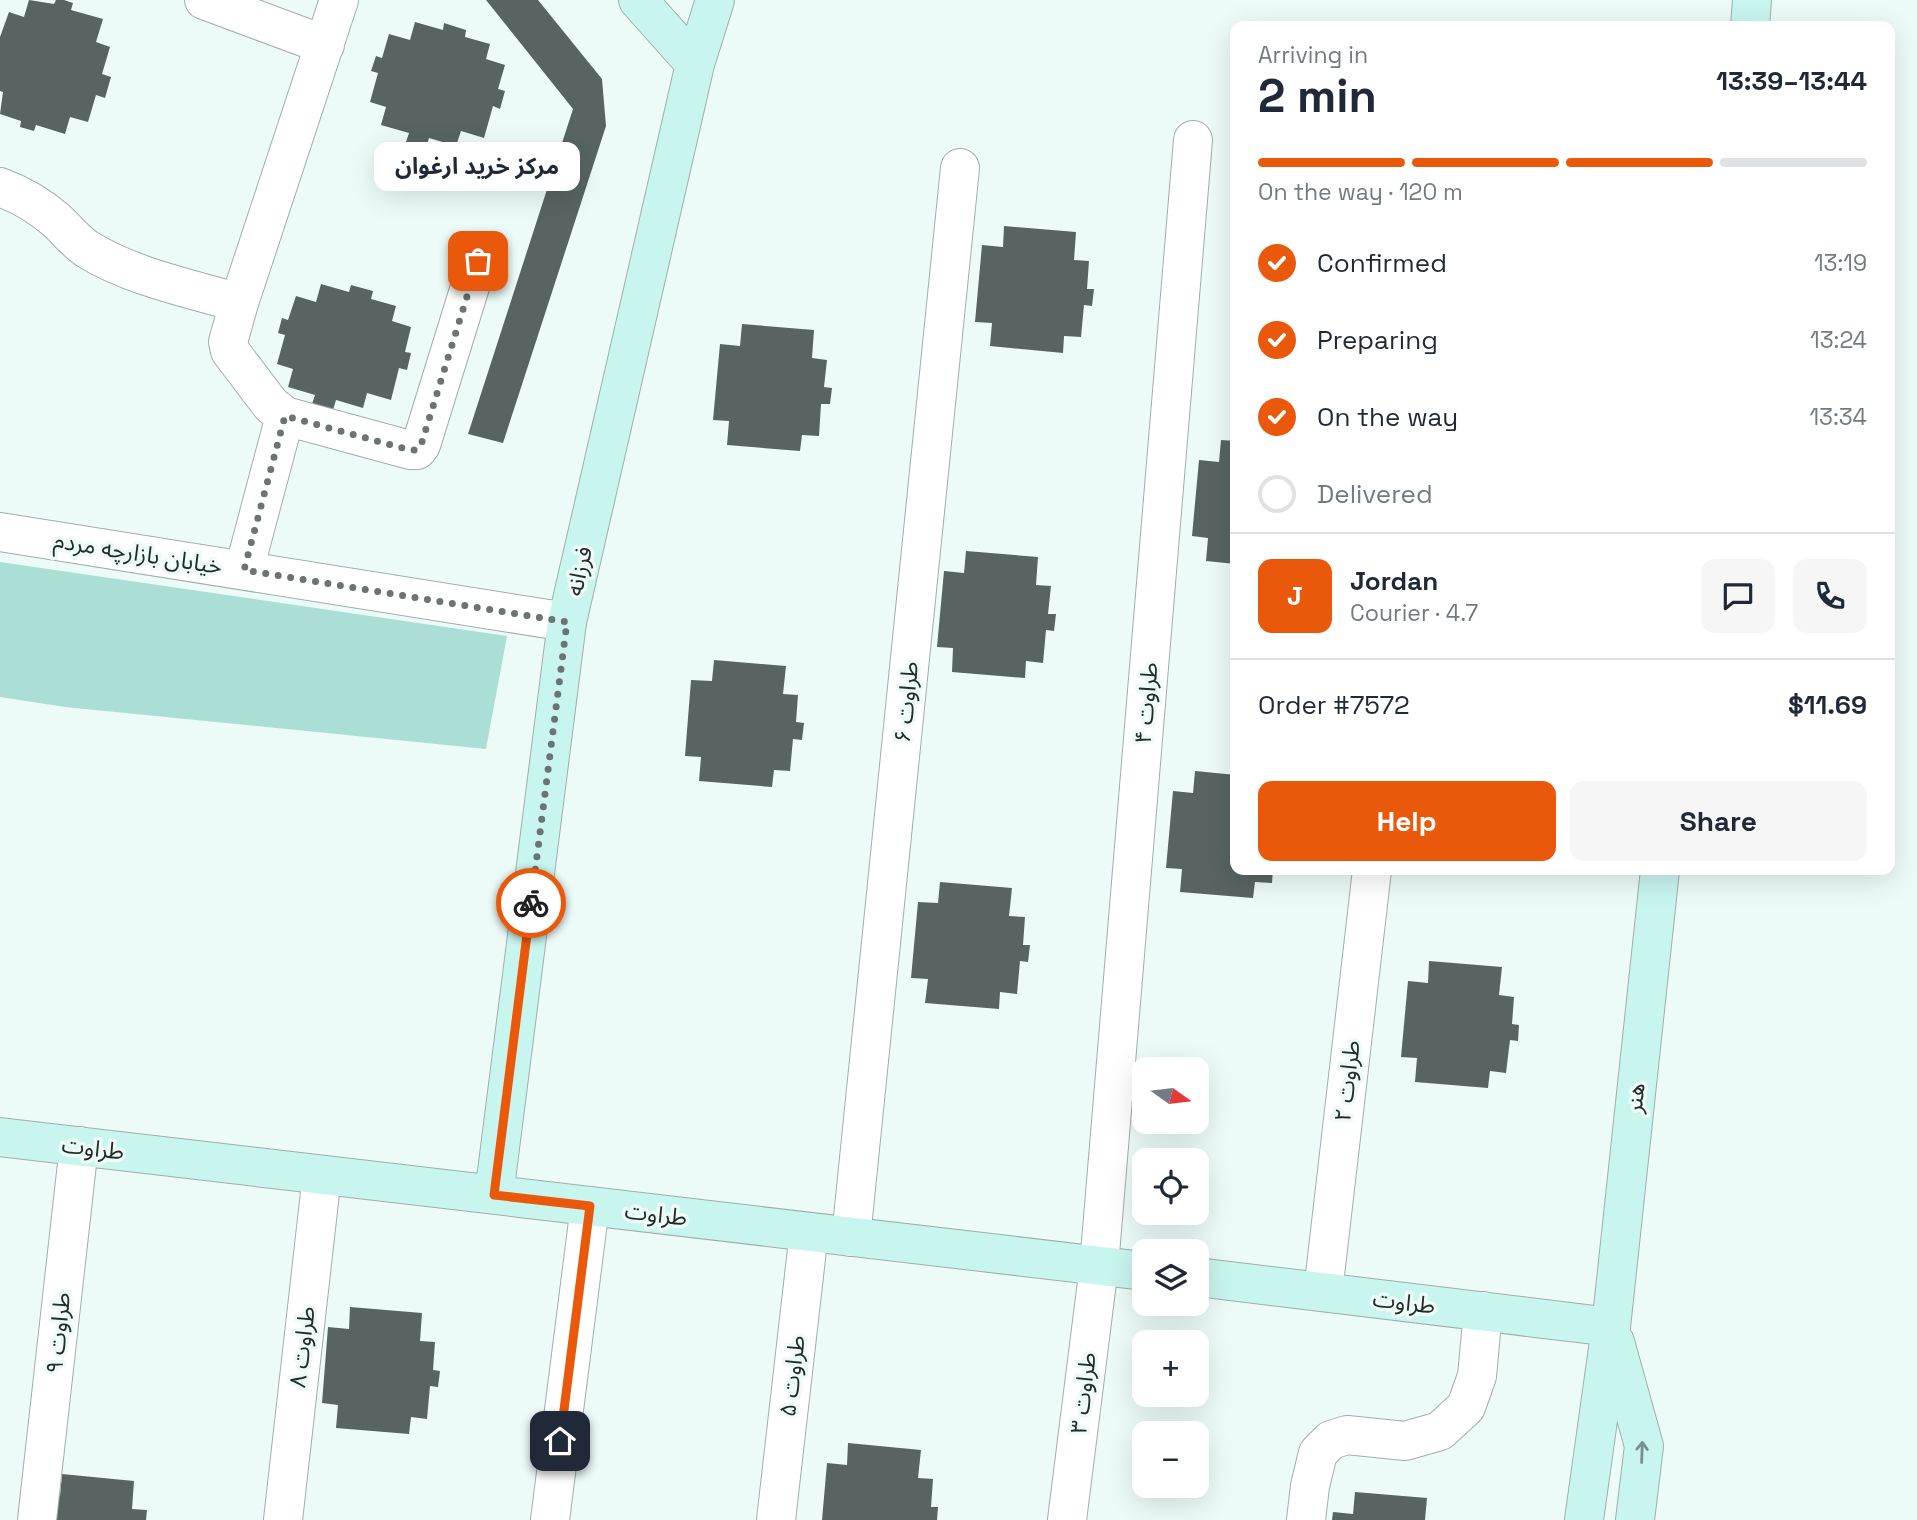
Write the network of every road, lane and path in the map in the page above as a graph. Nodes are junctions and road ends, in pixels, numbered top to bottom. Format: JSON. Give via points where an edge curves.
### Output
{"nodes":[{"id":1,"x":204,"y":0,"type":"edge"},
{"id":2,"x":339,"y":0,"type":"edge"},
{"id":3,"x":638,"y":0,"type":"edge"},
{"id":4,"x":715,"y":0,"type":"edge"},
{"id":5,"x":1752,"y":0,"type":"edge"},
{"id":6,"x":1750,"y":21,"type":"edge"},
{"id":7,"x":325,"y":45,"type":"junction"},
{"id":8,"x":695,"y":64,"type":"junction"},
{"id":9,"x":1193,"y":140,"type":"dead end"},
{"id":10,"x":960,"y":168,"type":"dead end"},
{"id":11,"x":0,"y":187,"type":"edge"},
{"id":12,"x":478,"y":261,"type":"dead end"},
{"id":13,"x":239,"y":303,"type":"junction"},
{"id":14,"x":285,"y":416,"type":"junction"},
{"id":15,"x":0,"y":532,"type":"edge"},
{"id":16,"x":244,"y":570,"type":"junction"},
{"id":17,"x":567,"y":622,"type":"junction"},
{"id":18,"x":1371,"y":875,"type":"edge"},
{"id":19,"x":1659,"y":875,"type":"edge"},
{"id":20,"x":0,"y":1137,"type":"edge"},
{"id":21,"x":79,"y":1146,"type":"junction"},
{"id":22,"x":322,"y":1175,"type":"junction"},
{"id":23,"x":494,"y":1195,"type":"junction"},
{"id":24,"x":590,"y":1206,"type":"junction"},
{"id":25,"x":809,"y":1232,"type":"junction"},
{"id":26,"x":852,"y":1237,"type":"junction"},
{"id":27,"x":1100,"y":1266,"type":"junction"},
{"id":28,"x":1132,"y":1270,"type":"edge"},
{"id":29,"x":1209,"y":1278,"type":"edge"},
{"id":30,"x":1323,"y":1292,"type":"junction"},
{"id":31,"x":1483,"y":1311,"type":"junction"},
{"id":32,"x":1611,"y":1327,"type":"junction"},
{"id":33,"x":37,"y":1520,"type":"edge"},
{"id":34,"x":283,"y":1520,"type":"edge"},
{"id":35,"x":550,"y":1520,"type":"edge"},
{"id":36,"x":776,"y":1520,"type":"edge"},
{"id":37,"x":1067,"y":1520,"type":"edge"},
{"id":38,"x":1306,"y":1520,"type":"edge"},
{"id":39,"x":1584,"y":1520,"type":"edge"},
{"id":40,"x":1635,"y":1520,"type":"edge"}],
"edges":[{"from":1,"to":7,"type":"street"},
{"from":2,"to":7,"type":"street"},
{"from":3,"to":8,"type":"street"},
{"from":4,"to":8,"type":"street","name":"فرزانه"},
{"from":5,"to":6,"type":"street"},
{"from":7,"to":13,"type":"street"},
{"from":8,"to":17,"type":"street","name":"فرزانه"},
{"from":9,"to":27,"type":"street","name":"طراوت ۴"},
{"from":10,"to":26,"type":"street","name":"طراوت ۶"},
{"from":11,"to":13,"type":"street","via":[[36,206],[85,248],[121,267]]},
{"from":12,"to":14,"type":"street","via":[[416,450]]},
{"from":13,"to":14,"type":"street","via":[[228,342],[230,351],[271,405]]},
{"from":14,"to":16,"type":"street"},
{"from":15,"to":16,"type":"street","name":"خیابان بازارچه مردم"},
{"from":16,"to":17,"type":"street","name":"خیابان بازارچه مردم"},
{"from":17,"to":23,"type":"street","name":"فرزانه"},
{"from":18,"to":30,"type":"street","name":"طراوت ۲"},
{"from":19,"to":32,"type":"street","name":"هنر"},
{"from":20,"to":21,"type":"street","name":"طراوت"},
{"from":21,"to":22,"type":"street","name":"طراوت"},
{"from":21,"to":33,"type":"street","name":"طراوت ۹"},
{"from":22,"to":23,"type":"street","name":"طراوت"},
{"from":22,"to":34,"type":"street","name":"طراوت ۸"},
{"from":23,"to":24,"type":"street","name":"طراوت"},
{"from":24,"to":25,"type":"street","name":"طراوت"},
{"from":24,"to":35,"type":"street"},
{"from":25,"to":26,"type":"street","name":"طراوت"},
{"from":25,"to":36,"type":"street","name":"طراوت ۵"},
{"from":26,"to":27,"type":"street","name":"طراوت"},
{"from":27,"to":28,"type":"street","name":"طراوت"},
{"from":27,"to":37,"type":"street","name":"طراوت ۳"},
{"from":29,"to":30,"type":"street","name":"طراوت"},
{"from":30,"to":31,"type":"street","name":"طراوت"},
{"from":31,"to":32,"type":"street","name":"طراوت"},
{"from":31,"to":38,"type":"street","via":[[1476,1376],[1466,1406],[1440,1431],[1405,1441],[1347,1435],[1331,1440],[1318,1453]]},
{"from":32,"to":39,"type":"street","name":"هنر"},
{"from":40,"to":32,"type":"street","name":"هنر","one_way":true,"via":[[1644,1446]]}]}
